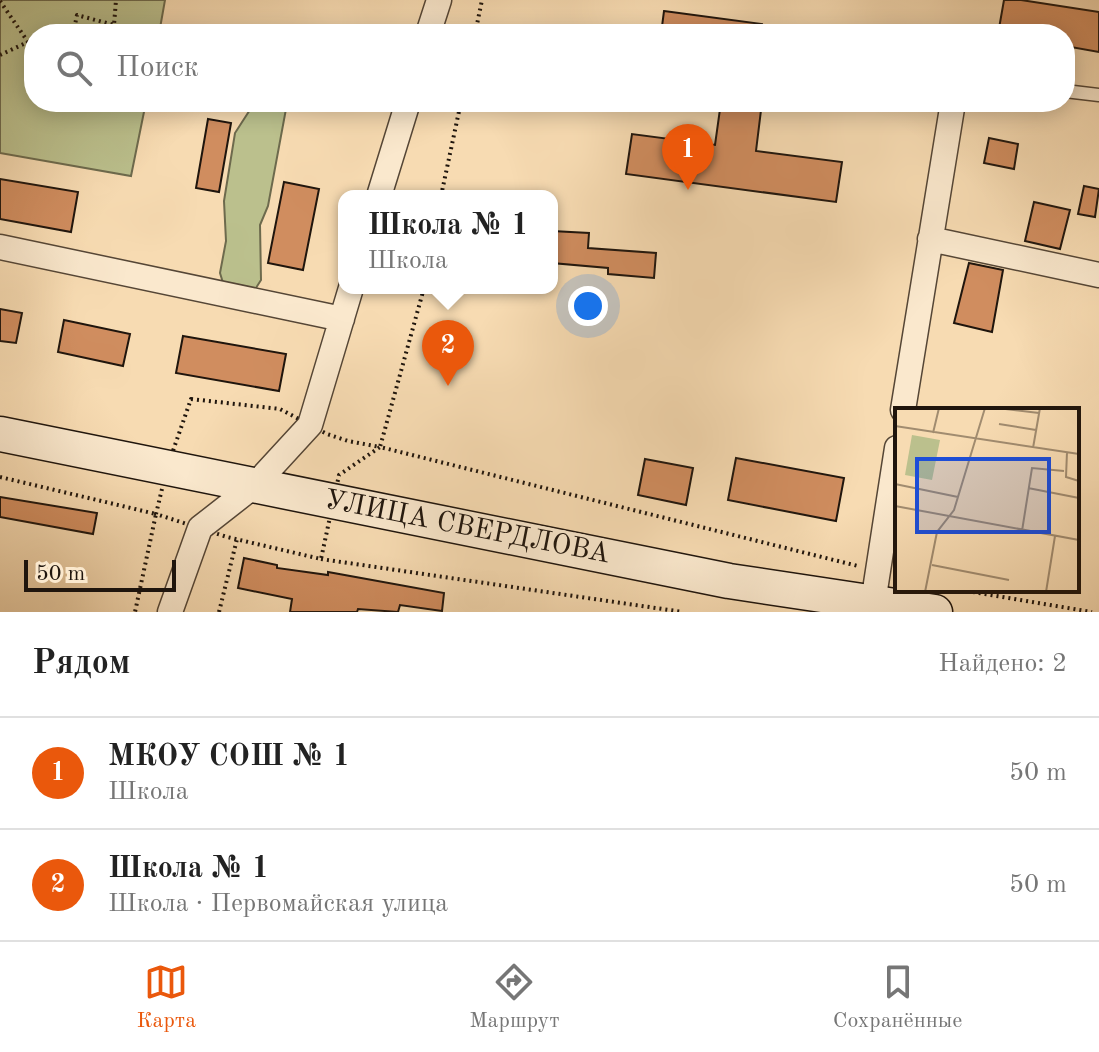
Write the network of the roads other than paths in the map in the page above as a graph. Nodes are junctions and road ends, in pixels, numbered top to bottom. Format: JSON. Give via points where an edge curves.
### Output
{"nodes":[{"id":1,"x":439,"y":0,"type":"edge"},
{"id":2,"x":431,"y":24,"type":"edge"},
{"id":3,"x":1075,"y":92,"type":"edge"},
{"id":4,"x":1099,"y":95,"type":"edge"},
{"id":5,"x":405,"y":112,"type":"edge"},
{"id":6,"x":951,"y":112,"type":"edge"},
{"id":7,"x":381,"y":190,"type":"edge"},
{"id":8,"x":930,"y":239,"type":"junction"},
{"id":9,"x":0,"y":247,"type":"edge"},
{"id":10,"x":1099,"y":275,"type":"edge"},
{"id":11,"x":349,"y":294,"type":"edge"},
{"id":12,"x":342,"y":319,"type":"junction"},
{"id":13,"x":903,"y":408,"type":"edge"},
{"id":14,"x":0,"y":434,"type":"edge"},
{"id":15,"x":895,"y":461,"type":"edge"},
{"id":16,"x":255,"y":485,"type":"junction"},
{"id":17,"x":875,"y":587,"type":"junction"},
{"id":18,"x":170,"y":612,"type":"edge"},
{"id":19,"x":935,"y":612,"type":"edge"}],
"edges":[{"from":1,"to":2,"type":"street"},
{"from":3,"to":4,"type":"lane"},
{"from":5,"to":7,"type":"street"},
{"from":6,"to":8,"type":"street"},
{"from":8,"to":10,"type":"street"},
{"from":8,"to":13,"type":"street"},
{"from":9,"to":12,"type":"street"},
{"from":11,"to":12,"type":"street"},
{"from":12,"to":16,"type":"street","via":[[310,425]]},
{"from":14,"to":16,"type":"street","name":"УЛИЦА СВЕРДЛОВА"},
{"from":15,"to":17,"type":"street"},
{"from":16,"to":17,"type":"street","name":"УЛИЦА СВЕРДЛОВА","via":[[729,581]]},
{"from":16,"to":18,"type":"street","via":[[200,528]]},
{"from":17,"to":19,"type":"street","name":"УЛИЦА СВЕРДЛОВА"}]}
